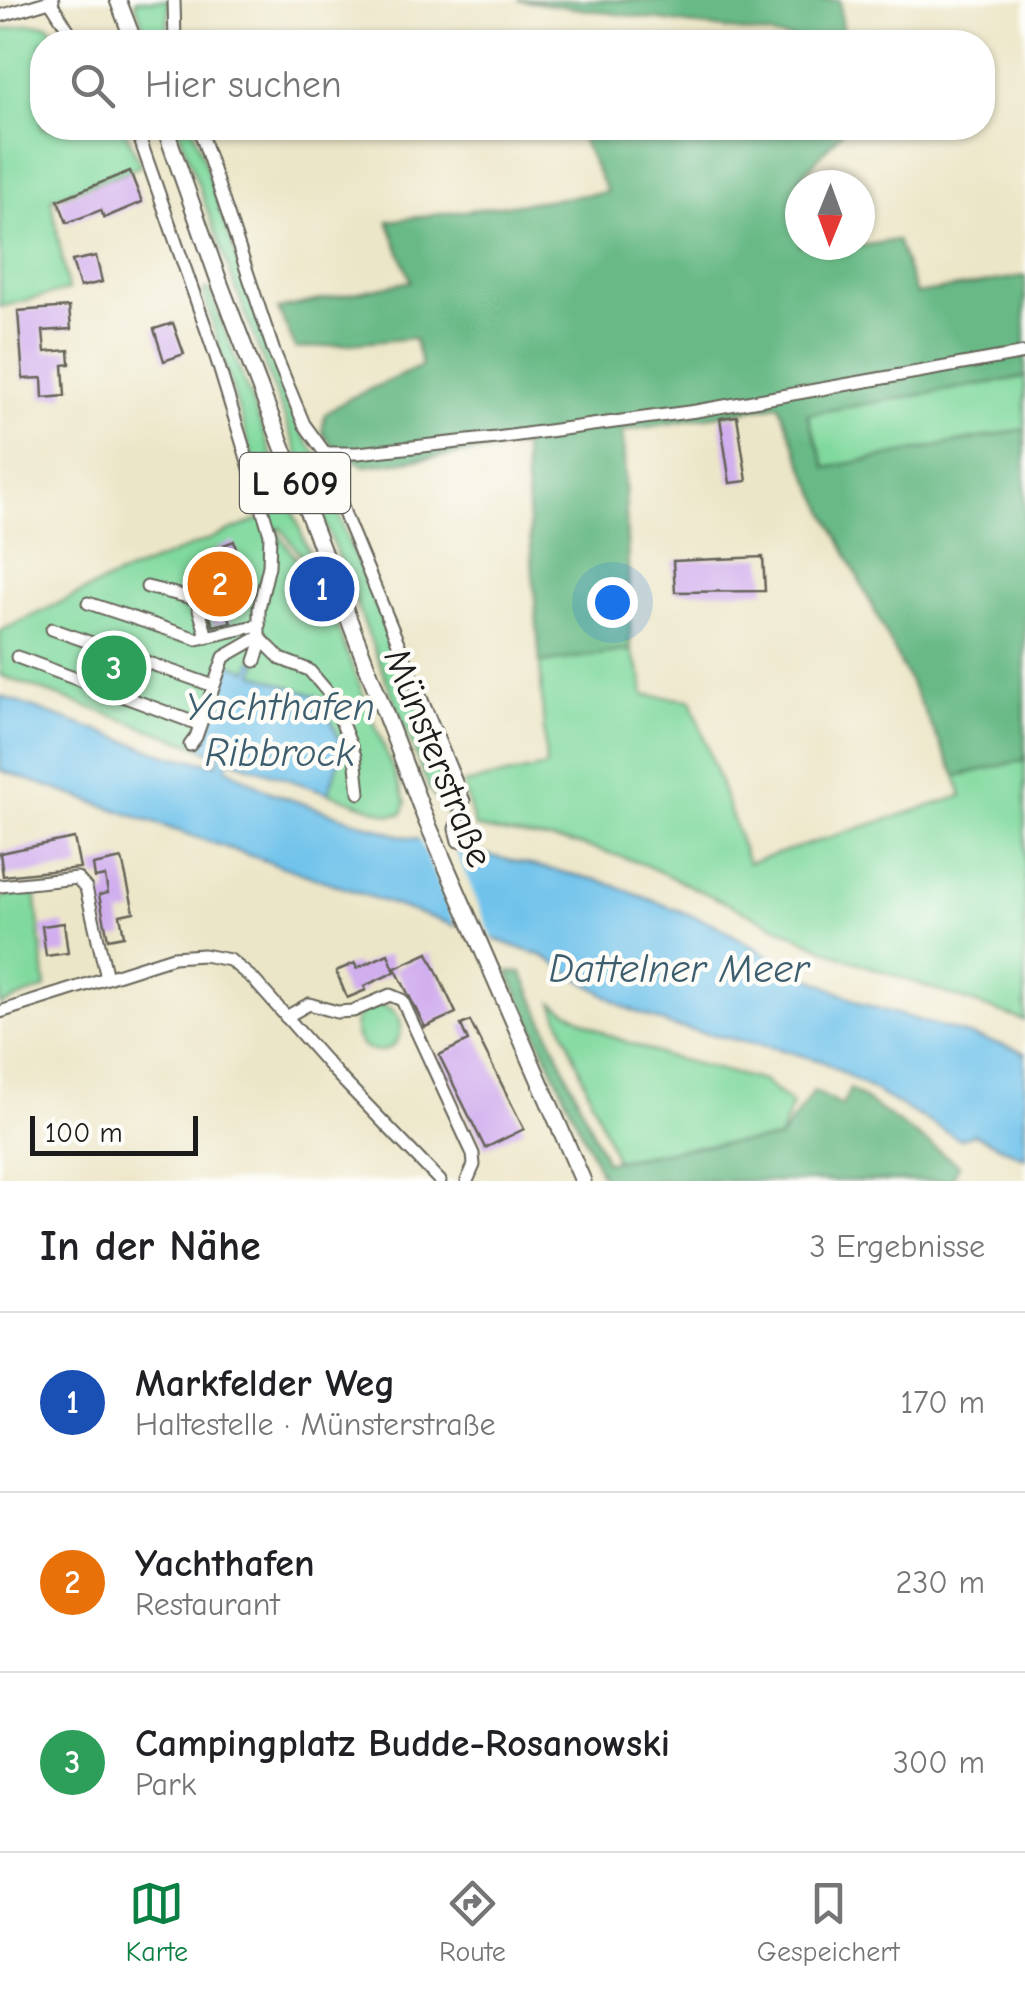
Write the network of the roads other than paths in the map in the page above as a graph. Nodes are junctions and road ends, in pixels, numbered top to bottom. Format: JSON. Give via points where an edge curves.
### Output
{"nodes":[{"id":1,"x":52,"y":0,"type":"edge"},
{"id":2,"x":118,"y":0,"type":"edge"},
{"id":3,"x":174,"y":0,"type":"edge"},
{"id":4,"x":0,"y":16,"type":"edge"},
{"id":5,"x":69,"y":30,"type":"edge"},
{"id":6,"x":129,"y":30,"type":"edge"},
{"id":7,"x":174,"y":30,"type":"edge"},
{"id":8,"x":140,"y":140,"type":"edge"},
{"id":9,"x":169,"y":140,"type":"edge"},
{"id":10,"x":203,"y":140,"type":"edge"},
{"id":11,"x":1025,"y":352,"type":"edge"},
{"id":12,"x":324,"y":453,"type":"junction"},
{"id":13,"x":146,"y":586,"type":"dead end"},
{"id":14,"x":88,"y":603,"type":"dead end"},
{"id":15,"x":52,"y":629,"type":"dead end"},
{"id":16,"x":260,"y":634,"type":"junction"},
{"id":17,"x":207,"y":637,"type":"junction"},
{"id":18,"x":16,"y":657,"type":"dead end"},
{"id":19,"x":255,"y":661,"type":"dead end"},
{"id":20,"x":212,"y":685,"type":"junction"},
{"id":21,"x":198,"y":724,"type":"junction"},
{"id":22,"x":190,"y":745,"type":"dead end"},
{"id":23,"x":359,"y":793,"type":"dead end"},
{"id":24,"x":458,"y":841,"type":"dead end"},
{"id":25,"x":0,"y":886,"type":"edge"},
{"id":26,"x":107,"y":978,"type":"junction"},
{"id":27,"x":0,"y":1012,"type":"edge"},
{"id":28,"x":286,"y":1017,"type":"junction"},
{"id":29,"x":440,"y":1181,"type":"edge"},
{"id":30,"x":467,"y":1181,"type":"edge"},
{"id":31,"x":584,"y":1181,"type":"edge"}],
"edges":[{"from":1,"to":4,"type":"street"},
{"from":1,"to":5,"type":"street"},
{"from":2,"to":6,"type":"main road"},
{"from":3,"to":7,"type":"street"},
{"from":8,"to":16,"type":"street","via":[[272,538]]},
{"from":9,"to":31,"type":"main road","name":"Münsterstraße","number":"L 609","via":[[426,820]]},
{"from":10,"to":12,"type":"street","via":[[273,349],[304,424]]},
{"from":11,"to":12,"type":"street","via":[[696,412]]},
{"from":12,"to":24,"type":"street","via":[[464,801]]},
{"from":13,"to":17,"type":"street","via":[[196,599]]},
{"from":14,"to":17,"type":"street","via":[[178,635]]},
{"from":15,"to":20,"type":"street"},
{"from":16,"to":17,"type":"street"},
{"from":16,"to":19,"type":"street"},
{"from":16,"to":20,"type":"street","via":[[224,657]]},
{"from":16,"to":23,"type":"street","via":[[281,659],[309,670],[330,696],[356,756]]},
{"from":18,"to":21,"type":"street"},
{"from":20,"to":21,"type":"street"},
{"from":21,"to":22,"type":"street"},
{"from":25,"to":26,"type":"street","via":[[77,878],[86,888]]},
{"from":26,"to":27,"type":"street"},
{"from":26,"to":28,"type":"street","via":[[173,958],[217,956],[253,979]]},
{"from":28,"to":29,"type":"street"},
{"from":28,"to":30,"type":"street","via":[[309,1004],[337,1012],[390,995],[402,1000],[472,1154]]}]}
